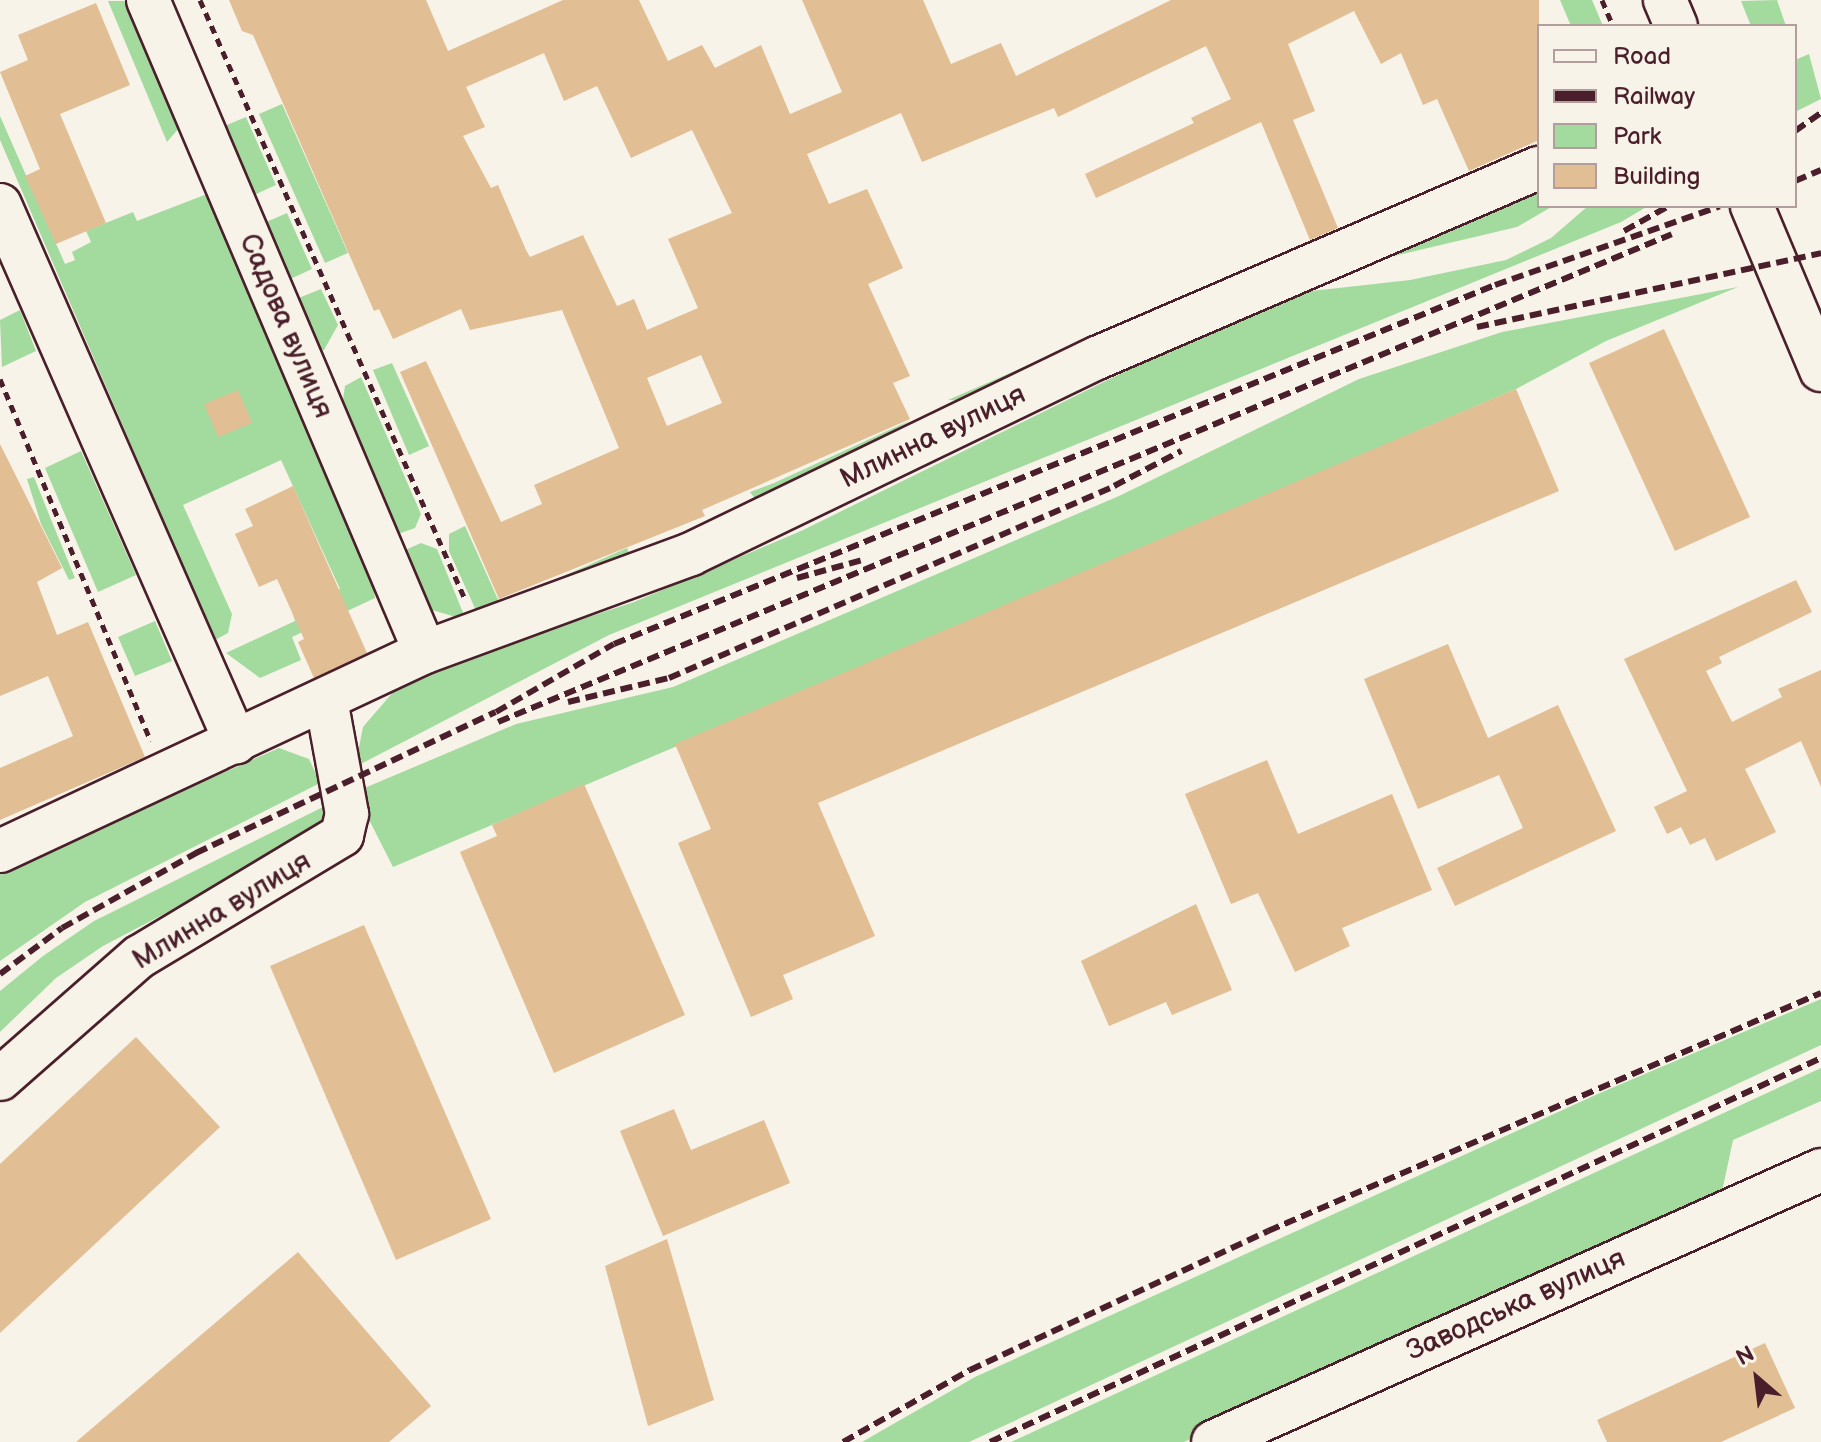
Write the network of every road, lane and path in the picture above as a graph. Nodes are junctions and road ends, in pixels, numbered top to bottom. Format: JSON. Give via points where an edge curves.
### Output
{"nodes":[{"id":1,"x":148,"y":0,"type":"edge"},
{"id":2,"x":200,"y":0,"type":"edge"},
{"id":3,"x":1602,"y":0,"type":"edge"},
{"id":4,"x":1665,"y":0,"type":"edge"},
{"id":5,"x":1612,"y":24,"type":"edge"},
{"id":6,"x":1675,"y":24,"type":"edge"},
{"id":7,"x":1537,"y":169,"type":"edge"},
{"id":8,"x":0,"y":205,"type":"edge"},
{"id":9,"x":1753,"y":208,"type":"edge"},
{"id":10,"x":1821,"y":370,"type":"edge"},
{"id":11,"x":0,"y":379,"type":"edge"},
{"id":12,"x":480,"y":632,"type":"junction"},
{"id":13,"x":425,"y":652,"type":"junction"},
{"id":14,"x":326,"y":700,"type":"junction"},
{"id":15,"x":236,"y":743,"type":"junction"},
{"id":16,"x":165,"y":776,"type":"junction"},
{"id":17,"x":0,"y":851,"type":"edge"},
{"id":18,"x":0,"y":1079,"type":"edge"},
{"id":19,"x":1821,"y":1170,"type":"edge"},
{"id":20,"x":1213,"y":1442,"type":"edge"}],
"edges":[{"from":1,"to":13,"type":"street","name":"Садова вулиця"},
{"from":2,"to":12,"type":"path"},
{"from":3,"to":5,"type":"path"},
{"from":4,"to":6,"type":"street"},
{"from":7,"to":12,"type":"street","name":"Млинна вулиця","via":[[1086,363],[691,554]]},
{"from":8,"to":15,"type":"street"},
{"from":9,"to":10,"type":"street"},
{"from":11,"to":16,"type":"path"},
{"from":12,"to":13,"type":"street","name":"Млинна вулиця"},
{"from":13,"to":14,"type":"street","name":"Млинна вулиця"},
{"from":14,"to":15,"type":"street","name":"Млинна вулиця"},
{"from":14,"to":18,"type":"street","name":"Млинна вулиця","via":[[347,814],[342,835],[139,957]]},
{"from":15,"to":16,"type":"street","name":"Млинна вулиця"},
{"from":16,"to":17,"type":"street","name":"Млинна вулиця"},
{"from":19,"to":20,"type":"street","name":"Заводська вулиця"}]}
